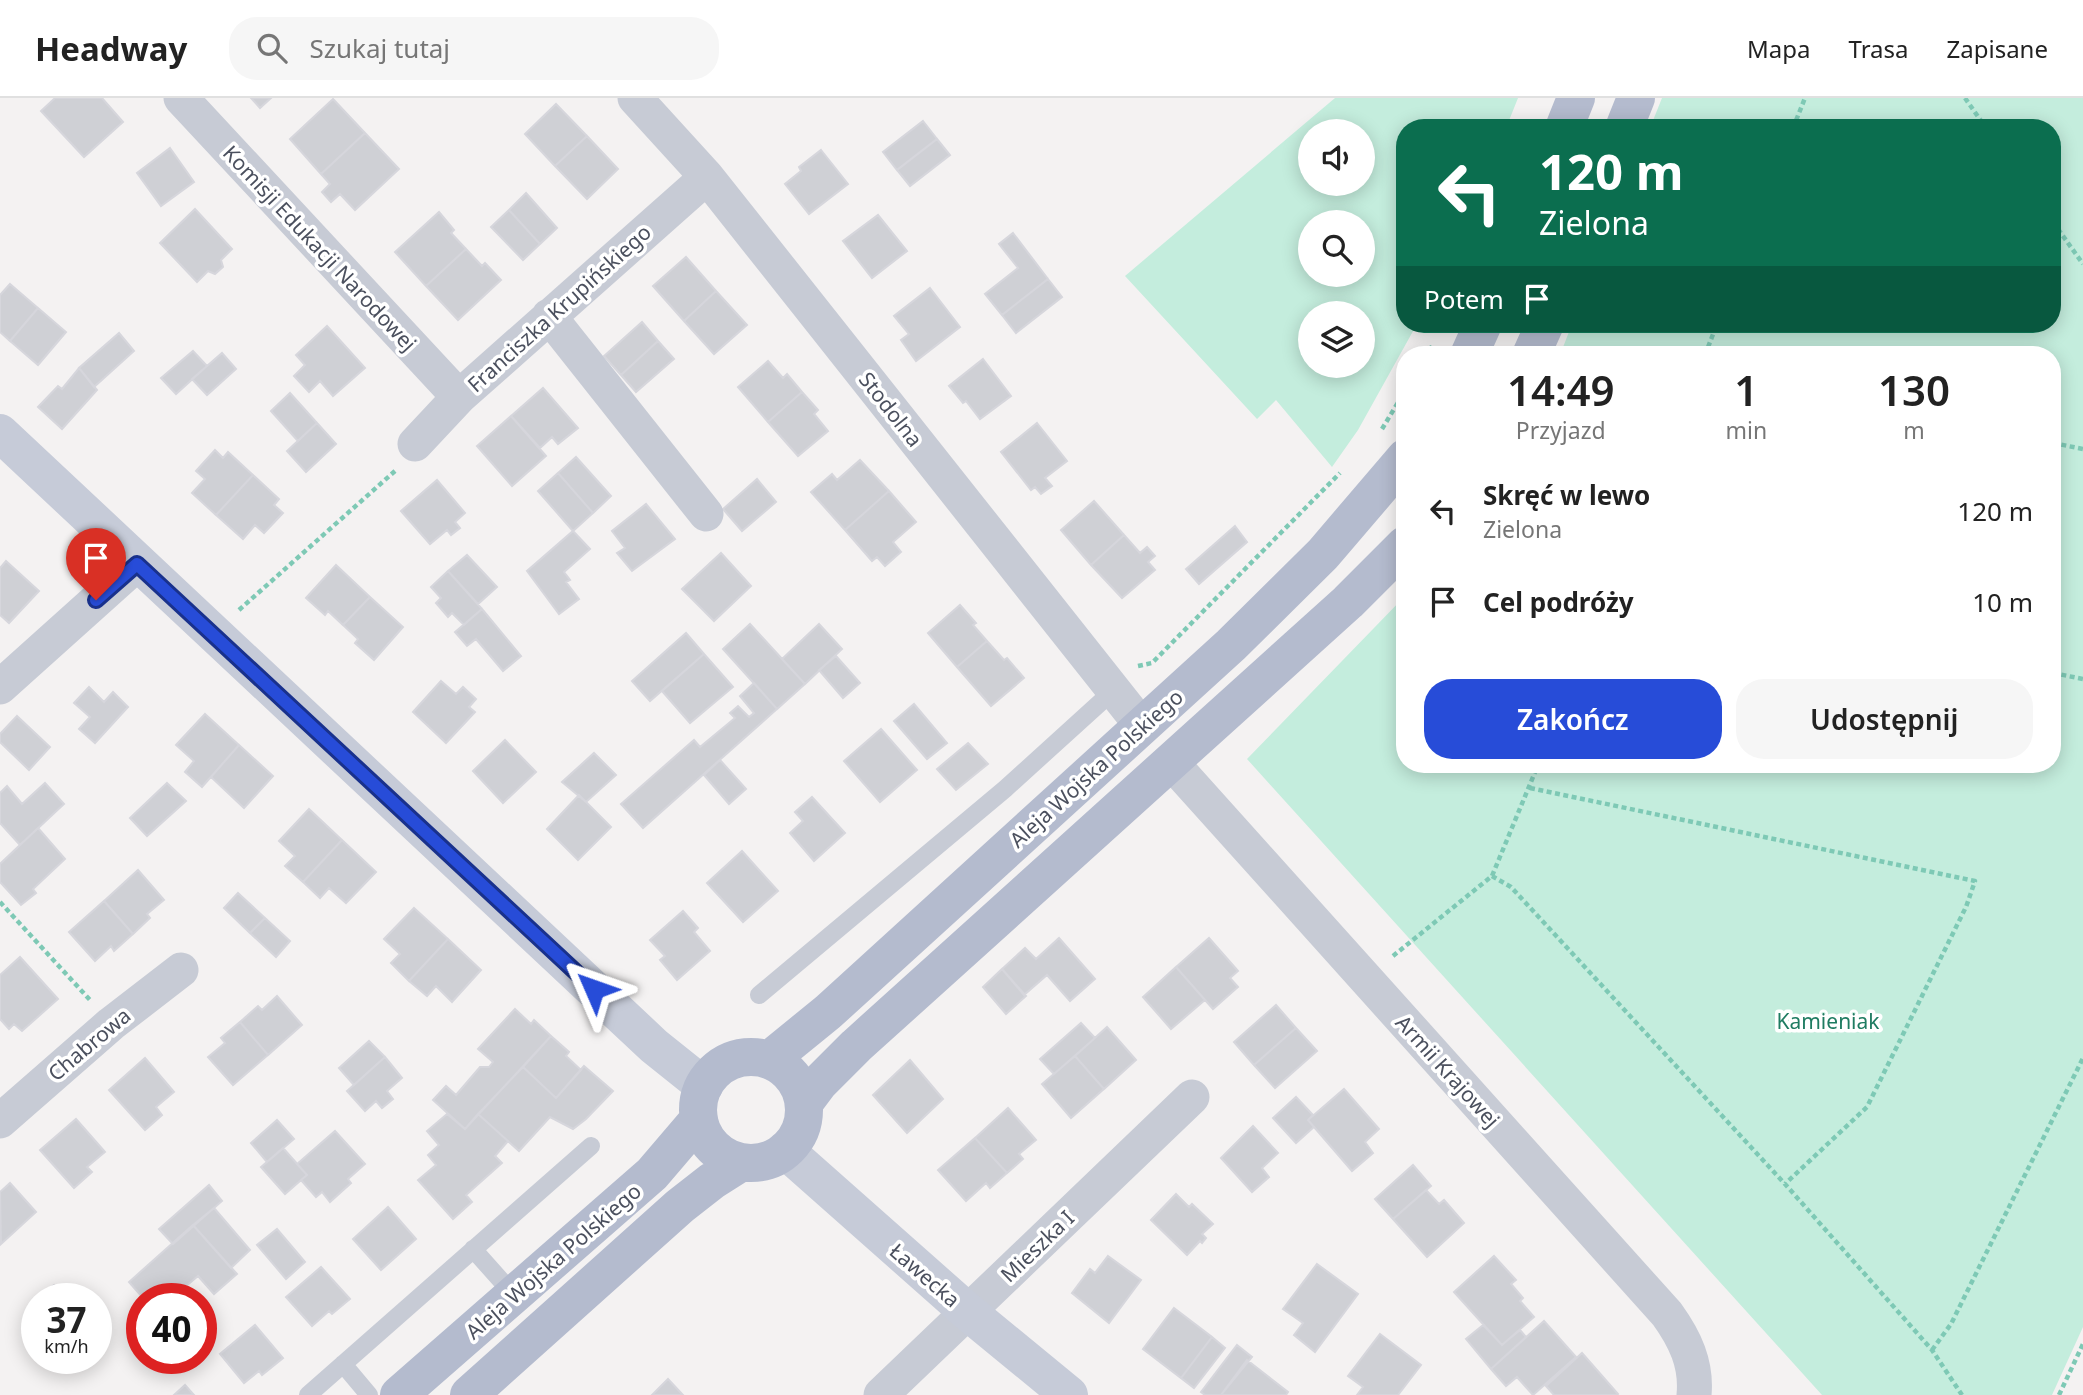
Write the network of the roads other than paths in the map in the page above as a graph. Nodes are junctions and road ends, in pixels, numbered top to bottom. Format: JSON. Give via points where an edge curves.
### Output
{"nodes":[{"id":1,"x":181,"y":98,"type":"edge"},
{"id":2,"x":635,"y":98,"type":"edge"},
{"id":3,"x":1576,"y":98,"type":"edge"},
{"id":4,"x":1636,"y":98,"type":"edge"},
{"id":5,"x":1568,"y":119,"type":"edge"},
{"id":6,"x":1628,"y":119,"type":"edge"},
{"id":7,"x":707,"y":177,"type":"junction"},
{"id":8,"x":549,"y":316,"type":"junction"},
{"id":9,"x":459,"y":397,"type":"junction"},
{"id":10,"x":0,"y":433,"type":"edge"},
{"id":11,"x":415,"y":444,"type":"road end"},
{"id":12,"x":1392,"y":447,"type":"edge"},
{"id":13,"x":706,"y":514,"type":"dead end"},
{"id":14,"x":1396,"y":554,"type":"edge"},
{"id":15,"x":137,"y":564,"type":"junction"},
{"id":16,"x":1123,"y":679,"type":"junction"},
{"id":17,"x":0,"y":687,"type":"edge"},
{"id":18,"x":1142,"y":726,"type":"junction"},
{"id":19,"x":1171,"y":762,"type":"junction"},
{"id":20,"x":181,"y":970,"type":"dead end"},
{"id":21,"x":760,"y":995,"type":"dead end"},
{"id":22,"x":769,"y":1060,"type":"junction"},
{"id":23,"x":1192,"y":1097,"type":"dead end"},
{"id":24,"x":701,"y":1103,"type":"junction"},
{"id":25,"x":804,"y":1103,"type":"junction"},
{"id":26,"x":0,"y":1122,"type":"edge"},
{"id":27,"x":591,"y":1146,"type":"dead end"},
{"id":28,"x":785,"y":1150,"type":"junction"},
{"id":29,"x":742,"y":1162,"type":"junction"},
{"id":30,"x":474,"y":1249,"type":"junction"},
{"id":31,"x":513,"y":1295,"type":"junction"},
{"id":32,"x":968,"y":1312,"type":"junction"},
{"id":33,"x":343,"y":1364,"type":"junction"},
{"id":34,"x":307,"y":1395,"type":"edge"},
{"id":35,"x":369,"y":1395,"type":"edge"},
{"id":36,"x":399,"y":1395,"type":"edge"},
{"id":37,"x":469,"y":1395,"type":"edge"},
{"id":38,"x":881,"y":1395,"type":"edge"},
{"id":39,"x":1069,"y":1395,"type":"edge"},
{"id":40,"x":1694,"y":1395,"type":"edge"}],
"edges":[{"from":1,"to":9,"type":"street","name":"Komisji Edukacji Narodowej"},
{"from":2,"to":7,"type":"street","name":"Stodolna"},
{"from":3,"to":5,"type":"main road"},
{"from":4,"to":6,"type":"main road"},
{"from":7,"to":8,"type":"street","name":"Franciszka Krupińskiego"},
{"from":7,"to":16,"type":"street","name":"Stodolna"},
{"from":8,"to":9,"type":"street","name":"Franciszka Krupińskiego"},
{"from":8,"to":13,"type":"street"},
{"from":9,"to":11,"type":"street","name":"Franciszka Krupińskiego"},
{"from":10,"to":15,"type":"street"},
{"from":12,"to":18,"type":"main road","name":"Aleja Wojska Polskiego","via":[[1340,535],[1275,603]]},
{"from":14,"to":19,"type":"main road"},
{"from":15,"to":17,"type":"street"},
{"from":15,"to":24,"type":"street","via":[[654,1046]]},
{"from":16,"to":18,"type":"street","name":"Stodolna"},
{"from":16,"to":21,"type":"lane","via":[[1005,789]]},
{"from":18,"to":22,"type":"main road","name":"Aleja Wojska Polskiego","via":[[828,1012]]},
{"from":19,"to":25,"type":"main road","via":[[856,1046]]},
{"from":19,"to":40,"type":"street","name":"Armii Krajowej","via":[[1667,1314],[1690,1354]]},
{"from":20,"to":26,"type":"street","name":"Chabrowa","via":[[111,1024]]},
{"from":22,"to":24,"type":"main road","via":[[732,1060],[715,1070]]},
{"from":22,"to":25,"type":"main road","via":[[786,1070]]},
{"from":23,"to":32,"type":"street","name":"Mieszka I"},
{"from":24,"to":29,"type":"main road","via":[[704,1134],[713,1147]]},
{"from":24,"to":31,"type":"main road","name":"Aleja Wojska Polskiego","via":[[652,1174]]},
{"from":25,"to":28,"type":"main road","via":[[797,1137]]},
{"from":27,"to":30,"type":"lane"},
{"from":28,"to":29,"type":"main road","via":[[765,1161]]},
{"from":28,"to":32,"type":"street","name":"Ławecka"},
{"from":29,"to":37,"type":"main road","name":"Aleja Wojska Polskiego","via":[[680,1206]]},
{"from":30,"to":31,"type":"lane"},
{"from":30,"to":33,"type":"lane"},
{"from":31,"to":36,"type":"main road","name":"Aleja Wojska Polskiego"},
{"from":32,"to":38,"type":"street","name":"Mieszka I"},
{"from":32,"to":39,"type":"street","name":"Ławecka"},
{"from":33,"to":34,"type":"lane"},
{"from":33,"to":35,"type":"lane"}]}
